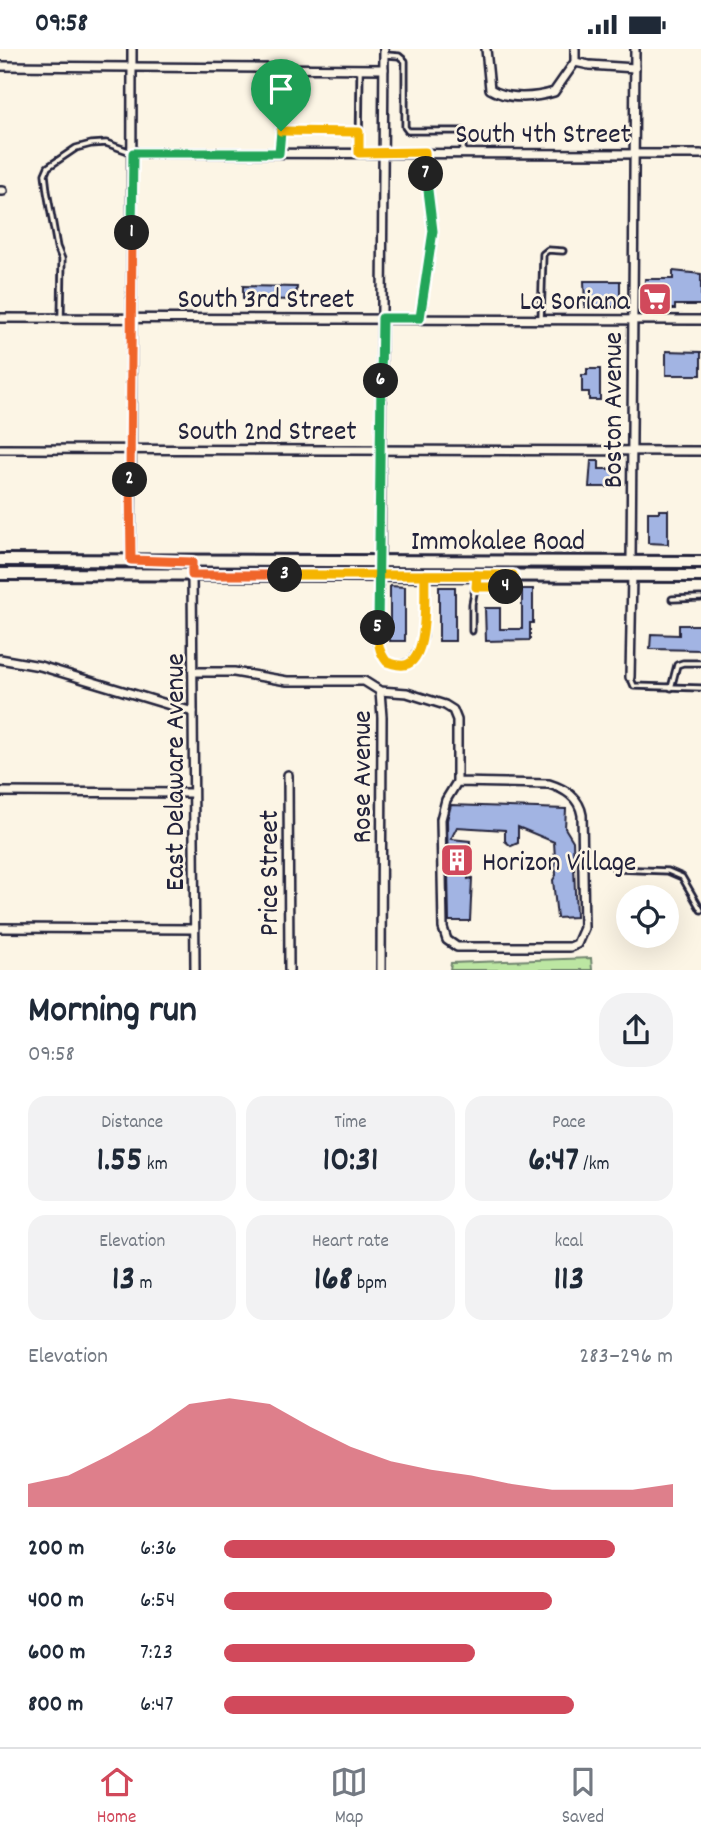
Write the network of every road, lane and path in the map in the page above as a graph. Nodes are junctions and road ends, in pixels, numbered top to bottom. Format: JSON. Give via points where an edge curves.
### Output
{"nodes":[{"id":1,"x":132,"y":49,"type":"edge"},
{"id":2,"x":486,"y":49,"type":"edge"},
{"id":3,"x":575,"y":49,"type":"edge"},
{"id":4,"x":635,"y":49,"type":"edge"},
{"id":5,"x":384,"y":52,"type":"edge"},
{"id":6,"x":575,"y":62,"type":"junction"},
{"id":7,"x":0,"y":67,"type":"edge"},
{"id":8,"x":133,"y":67,"type":"junction"},
{"id":9,"x":635,"y":68,"type":"junction"},
{"id":10,"x":360,"y":69,"type":"junction"},
{"id":11,"x":384,"y":69,"type":"junction"},
{"id":12,"x":359,"y":132,"type":"junction"},
{"id":13,"x":425,"y":152,"type":"junction"},
{"id":14,"x":463,"y":152,"type":"junction"},
{"id":15,"x":133,"y":153,"type":"junction"},
{"id":16,"x":279,"y":153,"type":"junction"},
{"id":17,"x":359,"y":153,"type":"junction"},
{"id":18,"x":383,"y":153,"type":"junction"},
{"id":19,"x":634,"y":153,"type":"junction"},
{"id":20,"x":701,"y":154,"type":"edge"},
{"id":21,"x":563,"y":251,"type":"dead end"},
{"id":22,"x":0,"y":318,"type":"edge"},
{"id":23,"x":61,"y":318,"type":"junction"},
{"id":24,"x":131,"y":318,"type":"junction"},
{"id":25,"x":382,"y":318,"type":"junction"},
{"id":26,"x":420,"y":318,"type":"junction"},
{"id":27,"x":541,"y":319,"type":"junction"},
{"id":28,"x":633,"y":319,"type":"junction"},
{"id":29,"x":701,"y":320,"type":"edge"},
{"id":30,"x":0,"y":449,"type":"edge"},
{"id":31,"x":130,"y":450,"type":"junction"},
{"id":32,"x":381,"y":450,"type":"junction"},
{"id":33,"x":632,"y":450,"type":"junction"},
{"id":34,"x":701,"y":451,"type":"edge"},
{"id":35,"x":0,"y":560,"type":"edge"},
{"id":36,"x":131,"y":560,"type":"junction"},
{"id":37,"x":192,"y":562,"type":"junction"},
{"id":38,"x":380,"y":562,"type":"junction"},
{"id":39,"x":631,"y":562,"type":"junction"},
{"id":40,"x":701,"y":562,"type":"edge"},
{"id":41,"x":0,"y":574,"type":"edge"},
{"id":42,"x":131,"y":574,"type":"junction"},
{"id":43,"x":192,"y":575,"type":"junction"},
{"id":44,"x":380,"y":575,"type":"junction"},
{"id":45,"x":425,"y":575,"type":"junction"},
{"id":46,"x":477,"y":575,"type":"junction"},
{"id":47,"x":513,"y":575,"type":"junction"},
{"id":48,"x":632,"y":575,"type":"junction"},
{"id":49,"x":701,"y":576,"type":"edge"},
{"id":50,"x":476,"y":587,"type":"junction"},
{"id":51,"x":701,"y":598,"type":"edge"},
{"id":52,"x":672,"y":599,"type":"dead end"},
{"id":53,"x":472,"y":631,"type":"dead end"},
{"id":54,"x":0,"y":659,"type":"edge"},
{"id":55,"x":701,"y":663,"type":"edge"},
{"id":56,"x":193,"y":672,"type":"junction"},
{"id":57,"x":630,"y":677,"type":"joint"},
{"id":58,"x":671,"y":688,"type":"junction"},
{"id":59,"x":701,"y":688,"type":"edge"},
{"id":60,"x":380,"y":691,"type":"junction"},
{"id":61,"x":193,"y":712,"type":"junction"},
{"id":62,"x":288,"y":775,"type":"dead end"},
{"id":63,"x":457,"y":782,"type":"junction"},
{"id":64,"x":0,"y":792,"type":"edge"},
{"id":65,"x":193,"y":793,"type":"junction"},
{"id":66,"x":615,"y":869,"type":"dead end"},
{"id":67,"x":701,"y":910,"type":"edge"},
{"id":68,"x":0,"y":928,"type":"edge"},
{"id":69,"x":194,"y":929,"type":"junction"},
{"id":70,"x":195,"y":970,"type":"edge"},
{"id":71,"x":289,"y":970,"type":"edge"},
{"id":72,"x":381,"y":970,"type":"edge"}],
"edges":[{"from":1,"to":8,"type":"street"},
{"from":2,"to":6,"type":"street","via":[[488,85],[501,96],[554,92]]},
{"from":3,"to":6,"type":"street"},
{"from":4,"to":9,"type":"street","name":"Boston Avenue"},
{"from":5,"to":11,"type":"street"},
{"from":5,"to":14,"type":"lane","via":[[405,61],[408,131],[463,131]]},
{"from":6,"to":9,"type":"street"},
{"from":7,"to":8,"type":"street"},
{"from":8,"to":10,"type":"street"},
{"from":8,"to":15,"type":"street"},
{"from":9,"to":19,"type":"street","name":"Boston Avenue"},
{"from":10,"to":11,"type":"street"},
{"from":10,"to":12,"type":"lane"},
{"from":11,"to":18,"type":"street"},
{"from":12,"to":16,"type":"lane","via":[[281,131]]},
{"from":12,"to":17,"type":"lane"},
{"from":13,"to":14,"type":"street","name":"South 4th Street"},
{"from":13,"to":18,"type":"street","name":"South 4th Street"},
{"from":13,"to":26,"type":"lane","via":[[433,231]]},
{"from":14,"to":19,"type":"street","name":"South 4th Street"},
{"from":15,"to":16,"type":"street","name":"South 4th Street"},
{"from":15,"to":23,"type":"lane","via":[[106,143],[91,144],[76,148],[48,167],[48,198],[62,259]]},
{"from":15,"to":24,"type":"street"},
{"from":16,"to":17,"type":"street","name":"South 4th Street"},
{"from":17,"to":18,"type":"street","name":"South 4th Street"},
{"from":18,"to":25,"type":"street"},
{"from":19,"to":20,"type":"street","name":"South 4th Street"},
{"from":19,"to":28,"type":"street","name":"Boston Avenue"},
{"from":21,"to":27,"type":"lane","via":[[542,254]]},
{"from":22,"to":23,"type":"street","name":"South 3rd Street"},
{"from":23,"to":24,"type":"street","name":"South 3rd Street"},
{"from":24,"to":25,"type":"street","name":"South 3rd Street"},
{"from":24,"to":31,"type":"street"},
{"from":25,"to":26,"type":"street","name":"South 3rd Street"},
{"from":25,"to":32,"type":"street"},
{"from":26,"to":27,"type":"street","name":"South 3rd Street"},
{"from":27,"to":28,"type":"street","name":"South 3rd Street"},
{"from":28,"to":29,"type":"street","name":"South 3rd Street"},
{"from":28,"to":33,"type":"street","name":"Boston Avenue"},
{"from":30,"to":31,"type":"street","name":"South 2nd Street"},
{"from":31,"to":32,"type":"street","name":"South 2nd Street"},
{"from":31,"to":36,"type":"street"},
{"from":32,"to":33,"type":"street","name":"South 2nd Street"},
{"from":32,"to":38,"type":"street"},
{"from":33,"to":34,"type":"street","name":"South 2nd Street"},
{"from":33,"to":39,"type":"street","name":"Boston Avenue"},
{"from":35,"to":36,"type":"main road","name":"Immokalee Road"},
{"from":36,"to":37,"type":"main road","name":"Immokalee Road"},
{"from":36,"to":42,"type":"main road"},
{"from":37,"to":38,"type":"main road","name":"Immokalee Road"},
{"from":37,"to":43,"type":"main road"},
{"from":38,"to":39,"type":"main road","name":"Immokalee Road"},
{"from":38,"to":44,"type":"main road"},
{"from":39,"to":40,"type":"main road","name":"Immokalee Road"},
{"from":39,"to":48,"type":"main road"},
{"from":41,"to":42,"type":"main road","name":"Immokalee Road"},
{"from":42,"to":43,"type":"main road","name":"Immokalee Road"},
{"from":43,"to":44,"type":"main road","name":"Immokalee Road"},
{"from":43,"to":56,"type":"street","name":"East Delaware Avenue"},
{"from":44,"to":45,"type":"main road","name":"Immokalee Road"},
{"from":44,"to":45,"type":"lane","via":[[378,647],[387,662],[406,665],[424,637]]},
{"from":45,"to":46,"type":"main road","name":"Immokalee Road"},
{"from":46,"to":47,"type":"main road","name":"Immokalee Road"},
{"from":46,"to":50,"type":"lane"},
{"from":47,"to":48,"type":"main road","name":"Immokalee Road"},
{"from":47,"to":50,"type":"lane","via":[[513,587]]},
{"from":48,"to":49,"type":"main road","name":"Immokalee Road"},
{"from":48,"to":57,"type":"street"},
{"from":50,"to":53,"type":"lane"},
{"from":51,"to":52,"type":"lane"},
{"from":54,"to":61,"type":"street","via":[[40,666]]},
{"from":55,"to":58,"type":"lane","via":[[677,665]]},
{"from":56,"to":60,"type":"street","name":"Rose Avenue","via":[[279,681],[364,681]]},
{"from":56,"to":61,"type":"street","name":"East Delaware Avenue"},
{"from":57,"to":58,"type":"lane","via":[[635,686]]},
{"from":58,"to":59,"type":"lane"},
{"from":60,"to":63,"type":"street","via":[[407,692],[453,710]]},
{"from":60,"to":72,"type":"street","name":"Rose Avenue"},
{"from":61,"to":65,"type":"street","name":"East Delaware Avenue"},
{"from":62,"to":71,"type":"street","name":"Price Street"},
{"from":63,"to":63,"type":"street","via":[[441,819],[447,940],[457,947],[577,944],[584,928],[582,815],[573,796],[549,784]]},
{"from":64,"to":65,"type":"street"},
{"from":65,"to":69,"type":"street","name":"East Delaware Avenue"},
{"from":66,"to":67,"type":"lane","via":[[668,871],[682,877]]},
{"from":68,"to":69,"type":"street"},
{"from":69,"to":70,"type":"street","name":"East Delaware Avenue"}]}
